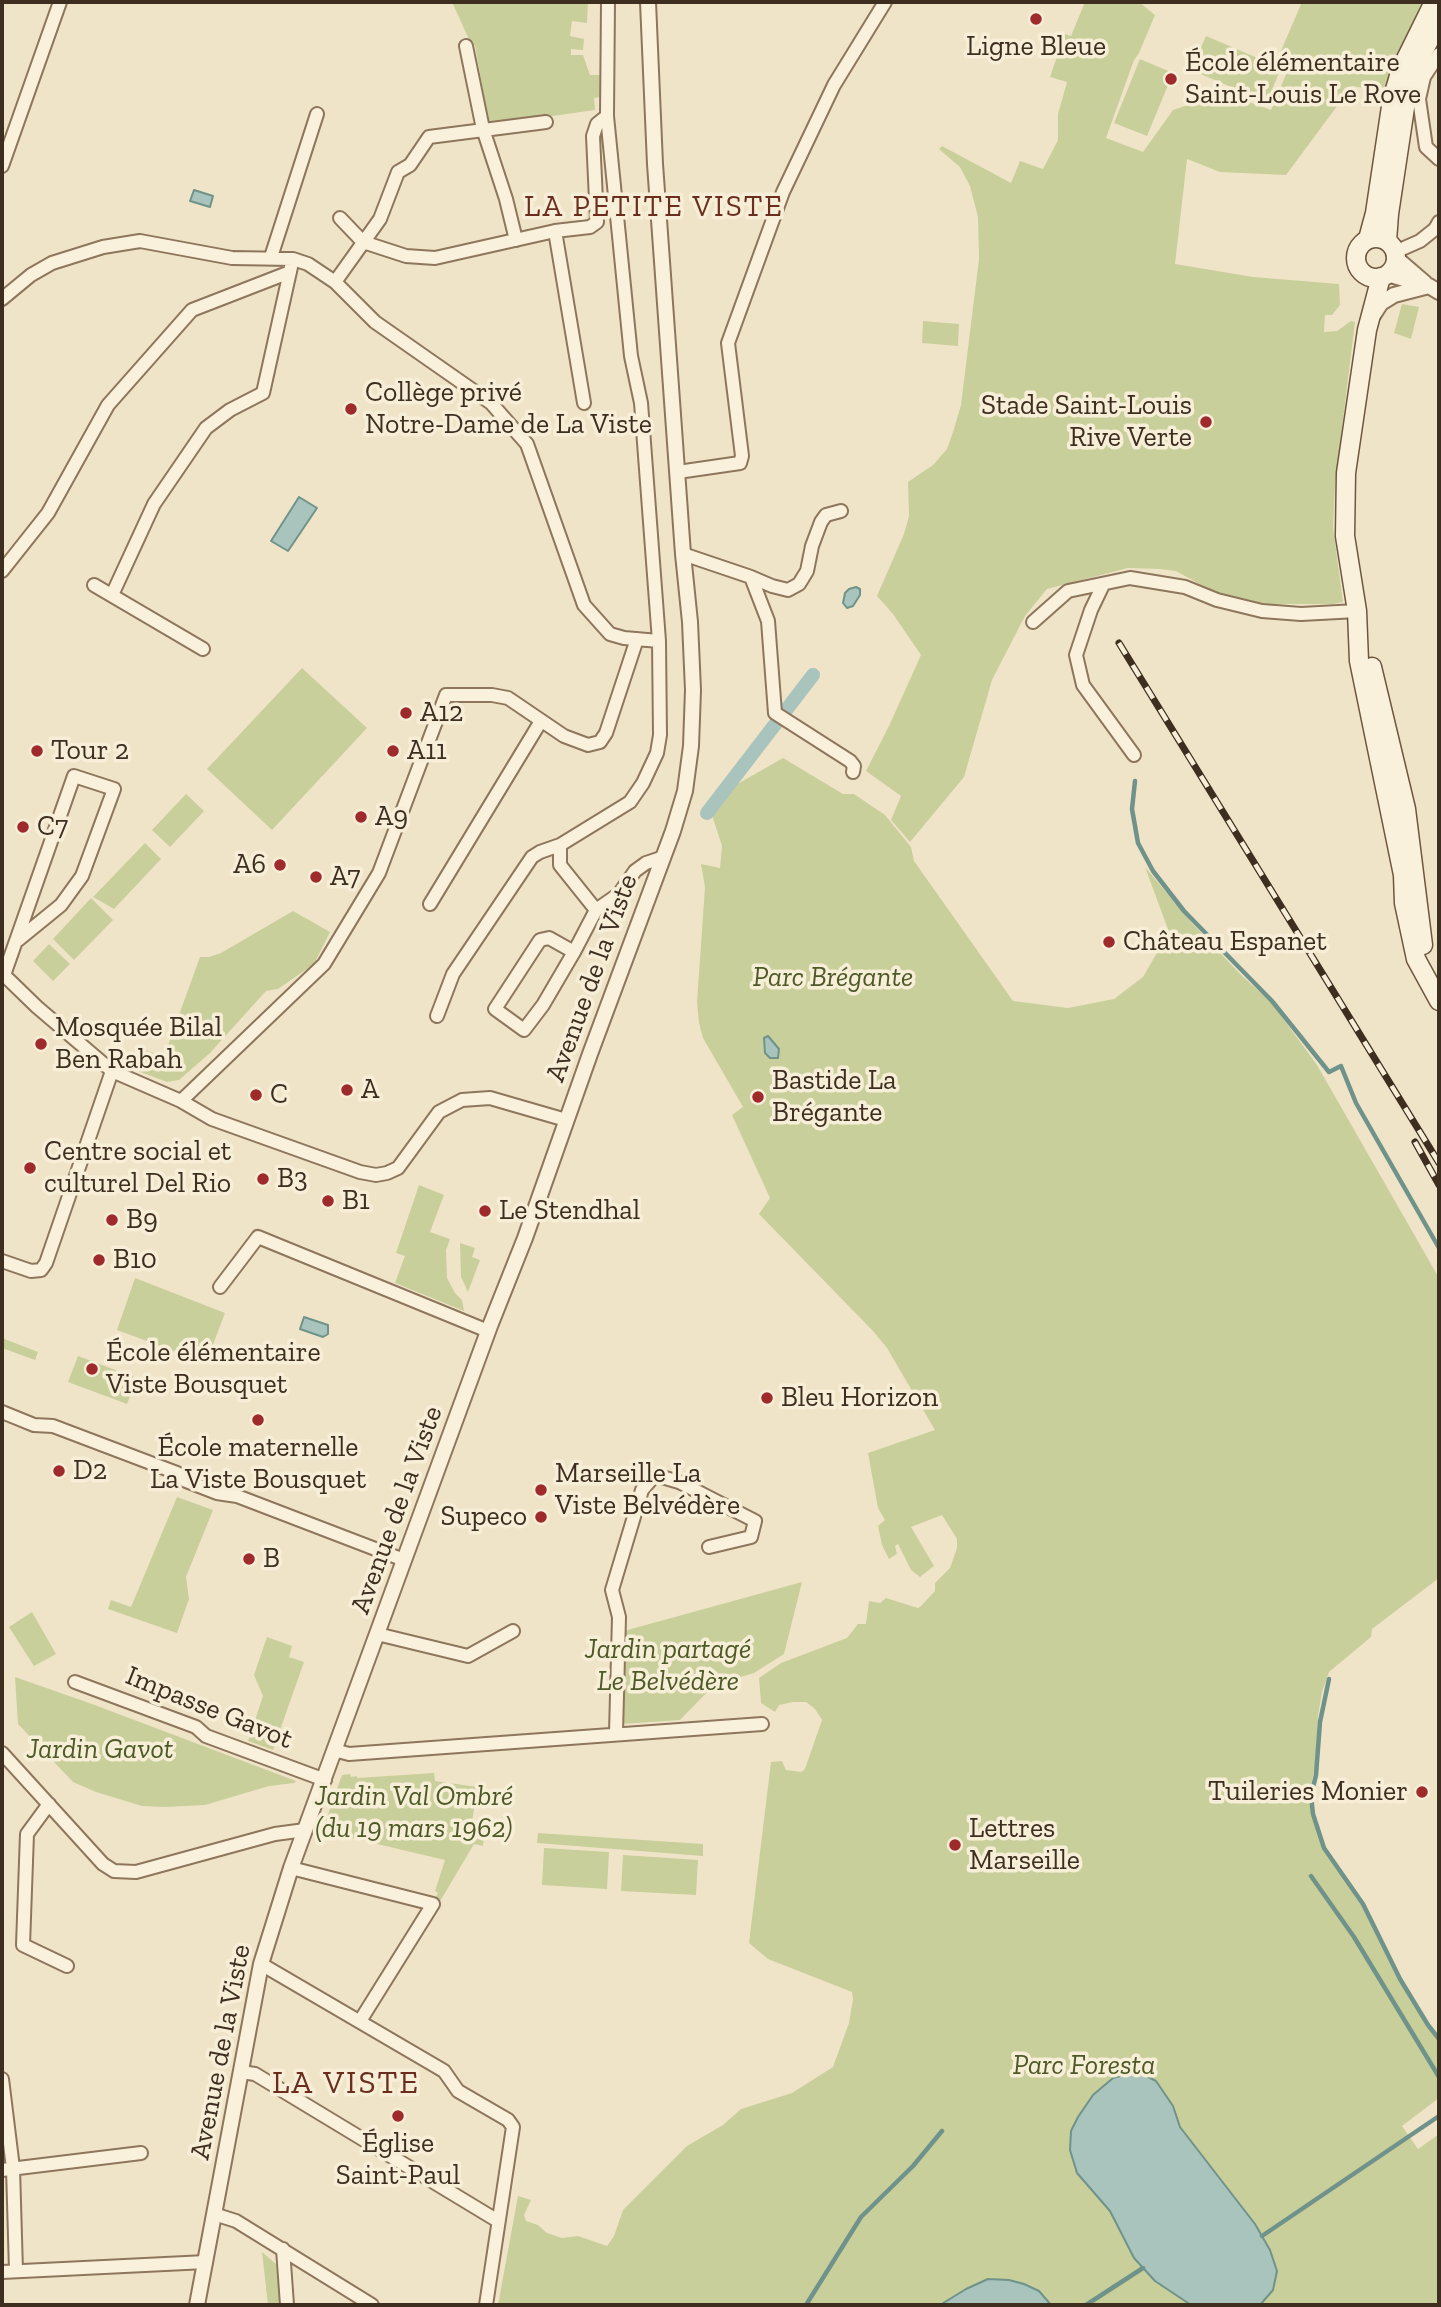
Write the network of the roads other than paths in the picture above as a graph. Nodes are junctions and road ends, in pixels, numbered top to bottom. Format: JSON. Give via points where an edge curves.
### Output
{"nodes":[{"id":1,"x":60,"y":2,"type":"edge"},
{"id":2,"x":608,"y":2,"type":"edge"},
{"id":3,"x":648,"y":2,"type":"edge"},
{"id":4,"x":884,"y":2,"type":"edge"},
{"id":5,"x":1434,"y":2,"type":"edge"},
{"id":6,"x":1439,"y":22,"type":"edge"},
{"id":7,"x":466,"y":46,"type":"dead end"},
{"id":8,"x":1439,"y":54,"type":"edge"},
{"id":9,"x":317,"y":114,"type":"dead end"},
{"id":10,"x":607,"y":116,"type":"junction"},
{"id":11,"x":546,"y":121,"type":"dead end"},
{"id":12,"x":483,"y":129,"type":"junction"},
{"id":13,"x":1439,"y":159,"type":"edge"},
{"id":14,"x":2,"y":166,"type":"edge"},
{"id":15,"x":340,"y":218,"type":"dead end"},
{"id":16,"x":1439,"y":222,"type":"edge"},
{"id":17,"x":555,"y":232,"type":"junction"},
{"id":18,"x":1368,"y":239,"type":"junction"},
{"id":19,"x":516,"y":240,"type":"junction"},
{"id":20,"x":363,"y":242,"type":"junction"},
{"id":21,"x":1392,"y":250,"type":"junction"},
{"id":22,"x":271,"y":257,"type":"junction"},
{"id":23,"x":291,"y":265,"type":"junction"},
{"id":24,"x":1358,"y":267,"type":"junction"},
{"id":25,"x":1384,"y":275,"type":"junction"},
{"id":26,"x":273,"y":278,"type":"junction"},
{"id":27,"x":335,"y":282,"type":"junction"},
{"id":28,"x":1434,"y":289,"type":"edge"},
{"id":29,"x":2,"y":299,"type":"edge"},
{"id":30,"x":1368,"y":326,"type":"junction"},
{"id":31,"x":584,"y":403,"type":"dead end"},
{"id":32,"x":678,"y":472,"type":"junction"},
{"id":33,"x":841,"y":511,"type":"dead end"},
{"id":34,"x":683,"y":554,"type":"junction"},
{"id":35,"x":2,"y":571,"type":"edge"},
{"id":36,"x":751,"y":577,"type":"junction"},
{"id":37,"x":94,"y":585,"type":"dead end"},
{"id":38,"x":1102,"y":585,"type":"junction"},
{"id":39,"x":112,"y":595,"type":"junction"},
{"id":40,"x":1357,"y":611,"type":"junction"},
{"id":41,"x":1033,"y":622,"type":"dead end"},
{"id":42,"x":1359,"y":635,"type":"junction"},
{"id":43,"x":637,"y":639,"type":"junction"},
{"id":44,"x":659,"y":641,"type":"junction"},
{"id":45,"x":204,"y":649,"type":"dead end"},
{"id":46,"x":541,"y":721,"type":"junction"},
{"id":47,"x":1134,"y":755,"type":"dead end"},
{"id":48,"x":853,"y":772,"type":"dead end"},
{"id":49,"x":1387,"y":797,"type":"junction"},
{"id":50,"x":1406,"y":809,"type":"junction"},
{"id":51,"x":560,"y":845,"type":"junction"},
{"id":52,"x":661,"y":858,"type":"junction"},
{"id":53,"x":430,"y":904,"type":"dead end"},
{"id":54,"x":596,"y":910,"type":"junction"},
{"id":55,"x":18,"y":940,"type":"junction"},
{"id":56,"x":574,"y":952,"type":"junction"},
{"id":57,"x":1425,"y":977,"type":"junction"},
{"id":58,"x":1439,"y":1001,"type":"edge"},
{"id":59,"x":437,"y":1016,"type":"dead end"},
{"id":60,"x":112,"y":1071,"type":"junction"},
{"id":61,"x":181,"y":1101,"type":"junction"},
{"id":62,"x":566,"y":1119,"type":"junction"},
{"id":63,"x":2,"y":1261,"type":"edge"},
{"id":64,"x":220,"y":1287,"type":"dead end"},
{"id":65,"x":488,"y":1331,"type":"junction"},
{"id":66,"x":2,"y":1412,"type":"edge"},
{"id":67,"x":709,"y":1547,"type":"dead end"},
{"id":68,"x":404,"y":1560,"type":"junction"},
{"id":69,"x":513,"y":1631,"type":"dead end"},
{"id":70,"x":377,"y":1634,"type":"junction"},
{"id":71,"x":75,"y":1682,"type":"dead end"},
{"id":72,"x":762,"y":1724,"type":"dead end"},
{"id":73,"x":616,"y":1733,"type":"junction"},
{"id":74,"x":334,"y":1750,"type":"junction"},
{"id":75,"x":2,"y":1753,"type":"edge"},
{"id":76,"x":325,"y":1780,"type":"junction"},
{"id":77,"x":49,"y":1804,"type":"junction"},
{"id":78,"x":304,"y":1829,"type":"junction"},
{"id":79,"x":291,"y":1868,"type":"junction"},
{"id":80,"x":261,"y":1964,"type":"junction"},
{"id":81,"x":67,"y":1966,"type":"dead end"},
{"id":82,"x":360,"y":2021,"type":"junction"},
{"id":83,"x":241,"y":2072,"type":"junction"},
{"id":84,"x":2,"y":2079,"type":"edge"},
{"id":85,"x":141,"y":2153,"type":"dead end"},
{"id":86,"x":7,"y":2169,"type":"edge"},
{"id":87,"x":214,"y":2214,"type":"junction"},
{"id":88,"x":498,"y":2221,"type":"junction"},
{"id":89,"x":283,"y":2249,"type":"junction"},
{"id":90,"x":206,"y":2262,"type":"junction"},
{"id":91,"x":2,"y":2272,"type":"edge"},
{"id":92,"x":16,"y":2272,"type":"junction"},
{"id":93,"x":197,"y":2305,"type":"edge"},
{"id":94,"x":287,"y":2305,"type":"edge"},
{"id":95,"x":372,"y":2305,"type":"edge"},
{"id":96,"x":486,"y":2305,"type":"edge"}],
"edges":[{"from":1,"to":14,"type":"street"},
{"from":2,"to":10,"type":"street"},
{"from":3,"to":32,"type":"street","name":"Avenue de la Viste"},
{"from":4,"to":32,"type":"street","via":[[834,85],[783,192],[729,343],[740,463]]},
{"from":5,"to":18,"type":"main road","via":[[1392,100]]},
{"from":6,"to":21,"type":"main road","via":[[1415,67],[1406,101],[1389,214]]},
{"from":7,"to":12,"type":"street"},
{"from":8,"to":13,"type":"street","via":[[1424,77],[1419,99],[1426,147]]},
{"from":9,"to":22,"type":"street"},
{"from":10,"to":17,"type":"street","via":[[597,124],[593,136],[597,222]]},
{"from":10,"to":44,"type":"street","via":[[631,356],[641,403]]},
{"from":11,"to":12,"type":"street"},
{"from":12,"to":19,"type":"street"},
{"from":12,"to":20,"type":"street","via":[[429,137],[410,165],[398,172],[380,219]]},
{"from":15,"to":20,"type":"street"},
{"from":16,"to":21,"type":"street","via":[[1420,241]]},
{"from":17,"to":19,"type":"street"},
{"from":17,"to":31,"type":"street"},
{"from":18,"to":21,"type":"main road","via":[[1375,237]]},
{"from":18,"to":24,"type":"main road","via":[[1356,254]]},
{"from":19,"to":20,"type":"street","via":[[435,258],[406,256]]},
{"from":20,"to":27,"type":"street"},
{"from":21,"to":25,"type":"main road","via":[[1395,264]]},
{"from":21,"to":28,"type":"street"},
{"from":22,"to":23,"type":"street"},
{"from":22,"to":26,"type":"street","via":[[277,267]]},
{"from":22,"to":29,"type":"street","via":[[232,258],[140,241],[52,263]]},
{"from":23,"to":26,"type":"street"},
{"from":23,"to":27,"type":"street","via":[[308,264]]},
{"from":23,"to":39,"type":"street","via":[[263,393],[206,428],[154,504]]},
{"from":24,"to":25,"type":"main road","via":[[1368,276]]},
{"from":24,"to":30,"type":"main road"},
{"from":25,"to":28,"type":"street"},
{"from":25,"to":30,"type":"main road"},
{"from":26,"to":35,"type":"street","via":[[192,310],[179,323],[108,405],[48,513]]},
{"from":27,"to":43,"type":"street","via":[[375,322],[491,403],[520,435],[584,605],[610,634]]},
{"from":28,"to":30,"type":"street","via":[[1394,295],[1381,303]]},
{"from":30,"to":40,"type":"main road","via":[[1346,473],[1345,536]]},
{"from":32,"to":34,"type":"street","name":"Avenue de la Viste"},
{"from":33,"to":36,"type":"street","via":[[826,515],[821,522],[799,584],[788,590]]},
{"from":34,"to":36,"type":"street"},
{"from":34,"to":52,"type":"street","name":"Avenue de la Viste","via":[[693,690],[691,746],[681,809]]},
{"from":36,"to":48,"type":"street","via":[[768,621],[775,713],[850,761]]},
{"from":37,"to":39,"type":"street"},
{"from":38,"to":40,"type":"street","via":[[1130,578],[1185,587],[1262,611]]},
{"from":38,"to":41,"type":"street","via":[[1068,592]]},
{"from":38,"to":47,"type":"street","via":[[1076,655],[1083,685]]},
{"from":39,"to":45,"type":"street"},
{"from":40,"to":42,"type":"main road"},
{"from":42,"to":49,"type":"main road","via":[[1359,661]]},
{"from":42,"to":50,"type":"main road","via":[[1370,659]]},
{"from":43,"to":44,"type":"street"},
{"from":43,"to":46,"type":"street","via":[[600,741],[589,745]]},
{"from":44,"to":51,"type":"street","via":[[660,735],[643,783],[631,802]]},
{"from":46,"to":53,"type":"street"},
{"from":46,"to":61,"type":"street","via":[[508,698],[446,695],[379,873],[324,964]]},
{"from":49,"to":50,"type":"street","via":[[1392,806]]},
{"from":49,"to":57,"type":"main road","via":[[1404,903],[1416,959]]},
{"from":50,"to":57,"type":"main road"},
{"from":51,"to":54,"type":"street","via":[[559,865]]},
{"from":51,"to":59,"type":"street","via":[[532,857],[453,974]]},
{"from":52,"to":54,"type":"street","via":[[635,871],[619,894]]},
{"from":52,"to":62,"type":"street","name":"Avenue de la Viste"},
{"from":54,"to":56,"type":"street"},
{"from":55,"to":55,"type":"street","via":[[74,776],[114,789],[82,876],[61,905]]},
{"from":55,"to":60,"type":"street","via":[[4,975]]},
{"from":56,"to":56,"type":"street","via":[[524,1030],[495,1009],[540,940],[549,939]]},
{"from":57,"to":58,"type":"main road"},
{"from":60,"to":61,"type":"street"},
{"from":60,"to":63,"type":"street","via":[[46,1263],[41,1270],[31,1271]]},
{"from":61,"to":62,"type":"street","via":[[212,1119],[376,1175],[398,1168],[439,1112],[462,1101],[490,1098]]},
{"from":62,"to":65,"type":"street","name":"Avenue de la Viste"},
{"from":64,"to":65,"type":"street","via":[[258,1237]]},
{"from":65,"to":68,"type":"street","name":"Avenue de la Viste"},
{"from":66,"to":68,"type":"street","via":[[34,1425],[53,1426],[217,1493],[237,1496]]},
{"from":67,"to":73,"type":"street","via":[[751,1537],[755,1521],[679,1482],[655,1475],[642,1490],[612,1590],[619,1617]]},
{"from":68,"to":70,"type":"street","name":"Avenue de la Viste"},
{"from":69,"to":70,"type":"street","via":[[468,1656]]},
{"from":70,"to":74,"type":"street","name":"Avenue de la Viste"},
{"from":71,"to":76,"type":"street","name":"Impasse Gavot"},
{"from":72,"to":73,"type":"street"},
{"from":73,"to":74,"type":"street","via":[[349,1754]]},
{"from":74,"to":76,"type":"street","name":"Avenue de la Viste"},
{"from":75,"to":77,"type":"street"},
{"from":76,"to":78,"type":"street","name":"Avenue de la Viste"},
{"from":77,"to":78,"type":"street","via":[[114,1871],[136,1872]]},
{"from":77,"to":81,"type":"street","via":[[27,1834],[23,1945]]},
{"from":78,"to":79,"type":"street","name":"Avenue de la Viste"},
{"from":79,"to":80,"type":"street","name":"Avenue de la Viste"},
{"from":79,"to":82,"type":"street","via":[[433,1904]]},
{"from":80,"to":82,"type":"street"},
{"from":80,"to":83,"type":"street","name":"Avenue de la Viste"},
{"from":82,"to":88,"type":"street","via":[[443,2071],[458,2091],[513,2127]]},
{"from":83,"to":87,"type":"street","name":"Avenue de la Viste"},
{"from":83,"to":88,"type":"street","via":[[256,2074]]},
{"from":84,"to":86,"type":"street"},
{"from":85,"to":86,"type":"street"},
{"from":86,"to":92,"type":"street"},
{"from":87,"to":89,"type":"street","via":[[236,2221]]},
{"from":87,"to":90,"type":"street","name":"Avenue de la Viste"},
{"from":88,"to":96,"type":"street"},
{"from":89,"to":94,"type":"street"},
{"from":89,"to":95,"type":"street"},
{"from":90,"to":92,"type":"street"},
{"from":90,"to":93,"type":"street","name":"Avenue de la Viste"},
{"from":91,"to":92,"type":"street"}]}
